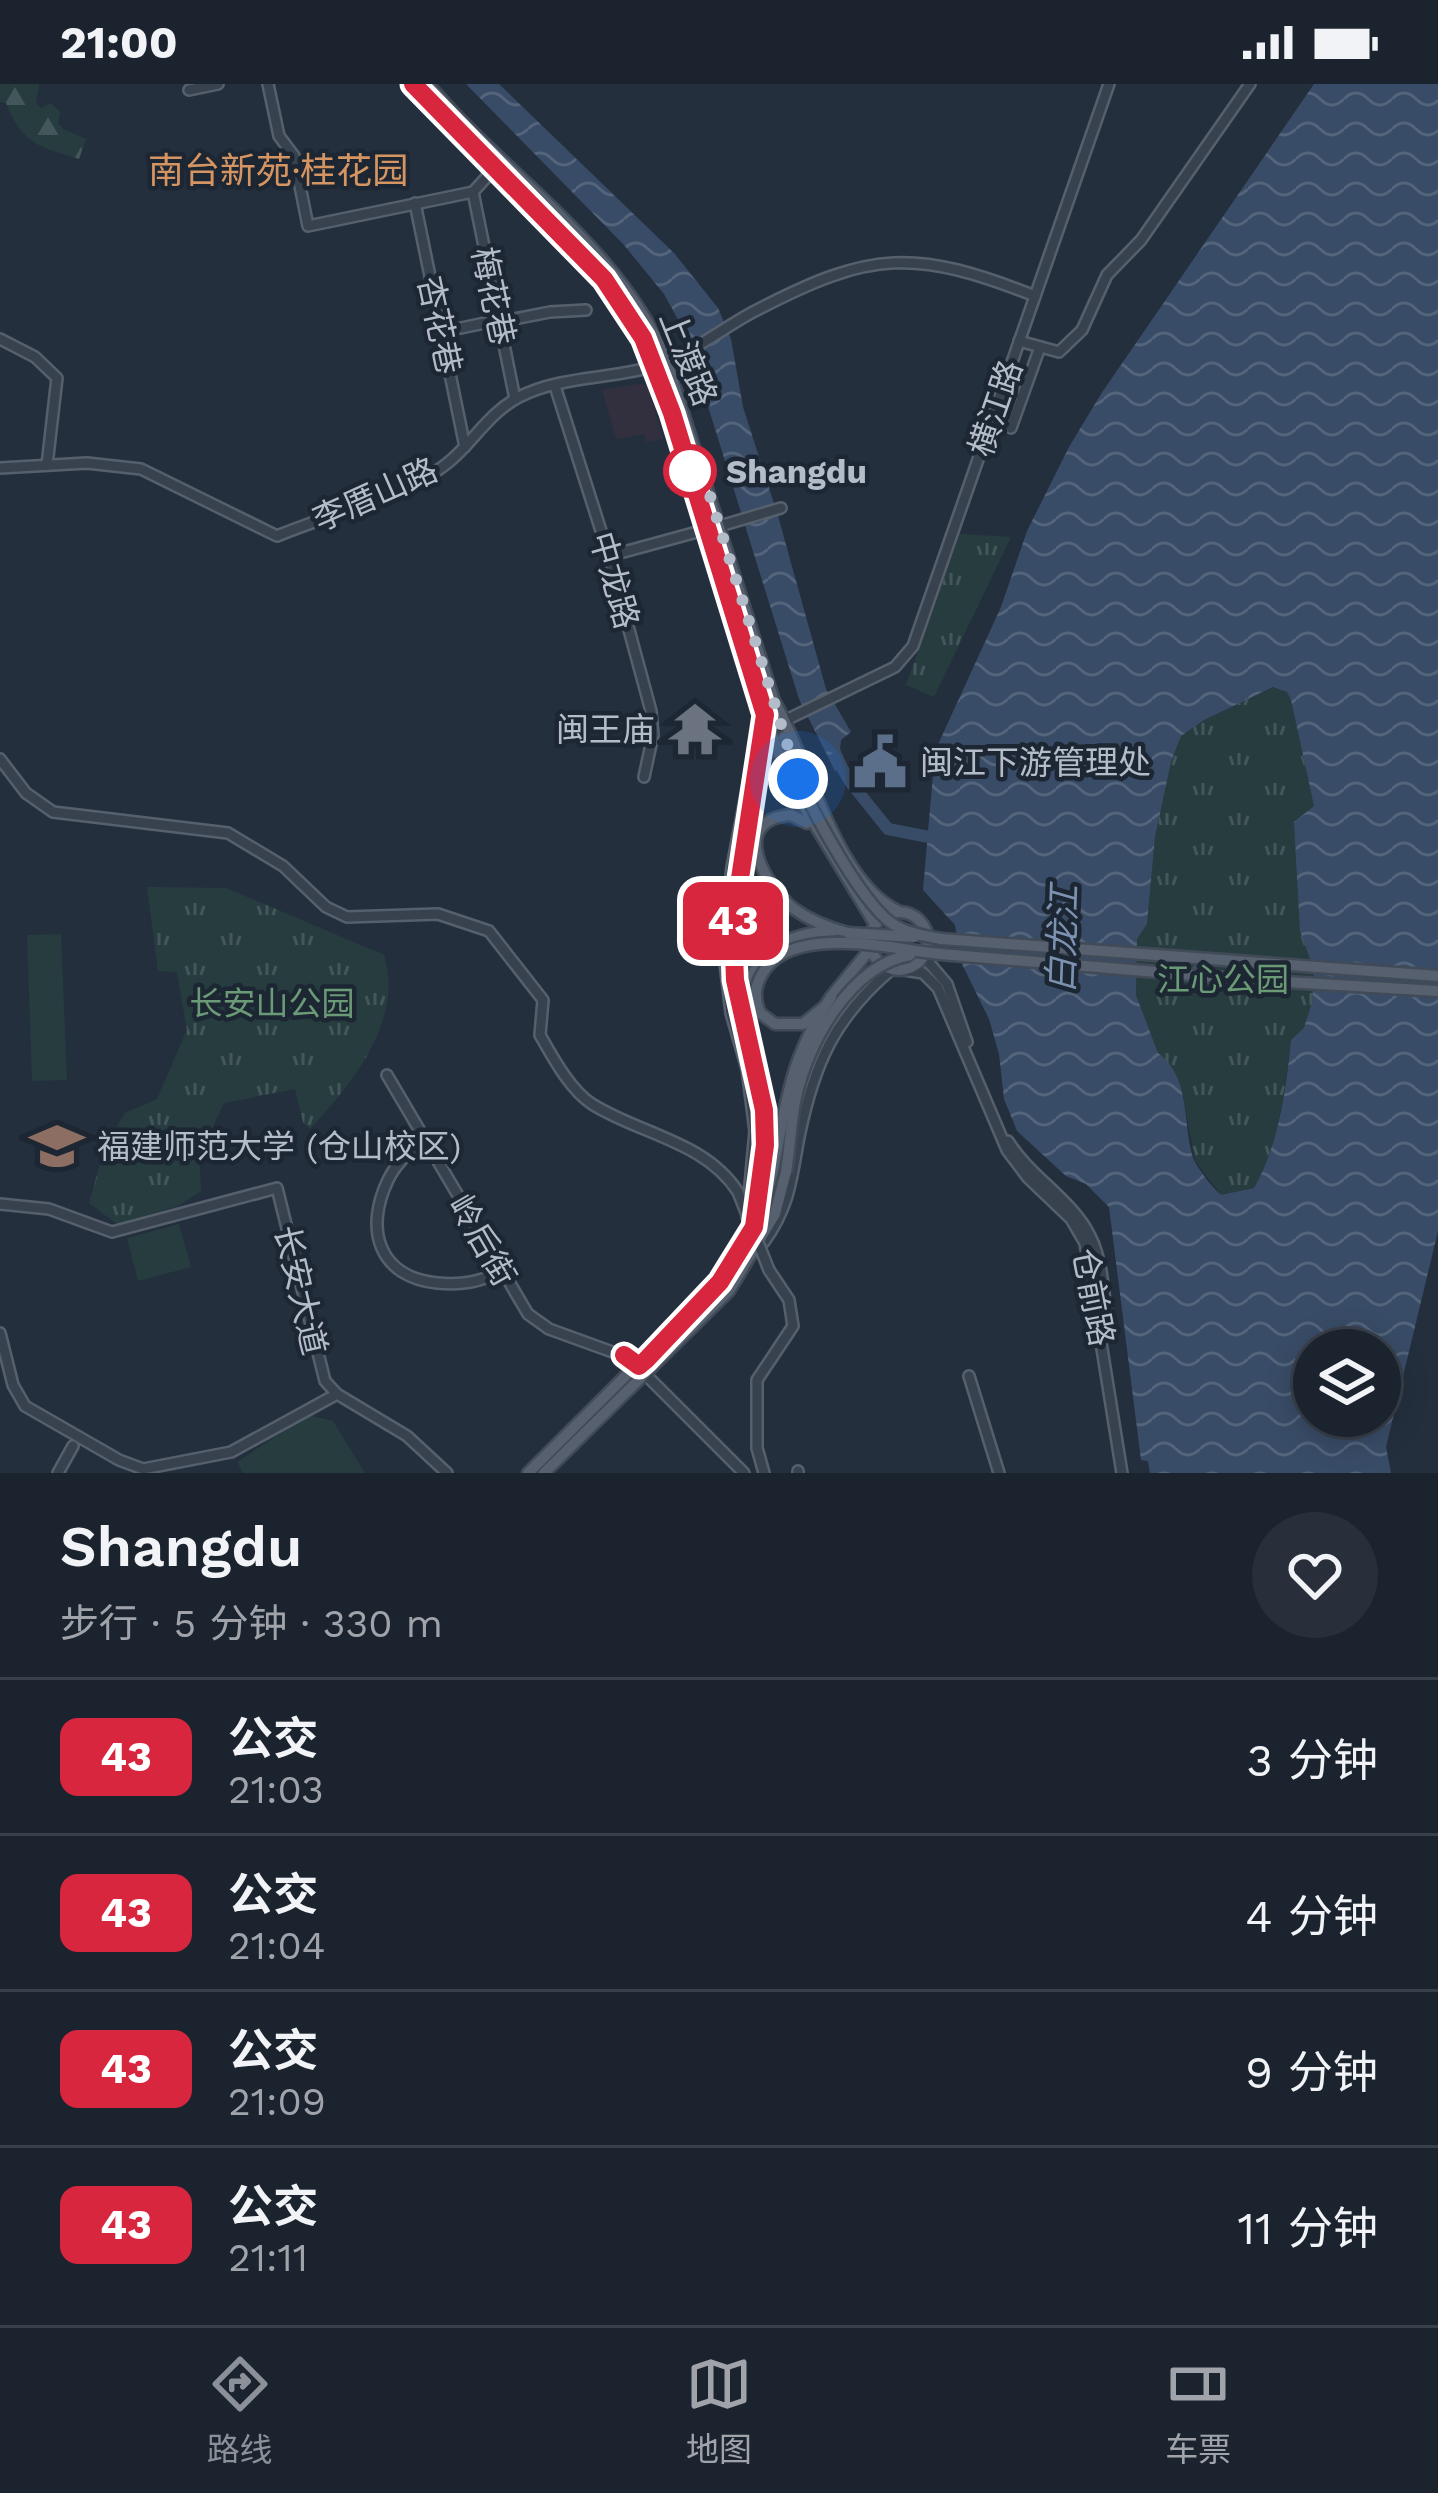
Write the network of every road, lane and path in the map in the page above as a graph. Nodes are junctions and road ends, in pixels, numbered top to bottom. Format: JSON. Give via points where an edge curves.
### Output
{"nodes":[{"id":1,"x":218,"y":84,"type":"edge"},
{"id":2,"x":268,"y":84,"type":"edge"},
{"id":3,"x":413,"y":84,"type":"edge"},
{"id":4,"x":428,"y":84,"type":"edge"},
{"id":5,"x":1109,"y":84,"type":"edge"},
{"id":6,"x":1250,"y":84,"type":"edge"},
{"id":7,"x":189,"y":90,"type":"dead end"},
{"id":8,"x":494,"y":169,"type":"junction"},
{"id":9,"x":473,"y":192,"type":"junction"},
{"id":10,"x":415,"y":203,"type":"junction"},
{"id":11,"x":1035,"y":296,"type":"junction"},
{"id":12,"x":586,"y":310,"type":"dead end"},
{"id":13,"x":499,"y":321,"type":"junction"},
{"id":14,"x":442,"y":332,"type":"junction"},
{"id":15,"x":0,"y":338,"type":"edge"},
{"id":16,"x":1019,"y":340,"type":"junction"},
{"id":17,"x":1040,"y":346,"type":"junction"},
{"id":18,"x":661,"y":364,"type":"junction"},
{"id":19,"x":555,"y":386,"type":"junction"},
{"id":20,"x":515,"y":399,"type":"junction"},
{"id":21,"x":1011,"y":428,"type":"dead end"},
{"id":22,"x":465,"y":447,"type":"junction"},
{"id":23,"x":47,"y":465,"type":"junction"},
{"id":24,"x":0,"y":468,"type":"edge"},
{"id":25,"x":781,"y":508,"type":"dead end"},
{"id":26,"x":714,"y":528,"type":"junction"},
{"id":27,"x":609,"y":556,"type":"junction"},
{"id":28,"x":774,"y":701,"type":"junction"},
{"id":29,"x":765,"y":715,"type":"junction"},
{"id":30,"x":790,"y":718,"type":"junction"},
{"id":31,"x":0,"y":759,"type":"edge"},
{"id":32,"x":644,"y":776,"type":"dead end"},
{"id":33,"x":814,"y":829,"type":"junction"},
{"id":34,"x":898,"y":911,"type":"junction"},
{"id":35,"x":875,"y":924,"type":"junction"},
{"id":36,"x":848,"y":933,"type":"junction"},
{"id":37,"x":941,"y":940,"type":"junction"},
{"id":38,"x":873,"y":953,"type":"junction"},
{"id":39,"x":940,"y":954,"type":"junction"},
{"id":40,"x":924,"y":957,"type":"junction"},
{"id":41,"x":898,"y":969,"type":"junction"},
{"id":42,"x":1438,"y":976,"type":"edge"},
{"id":43,"x":1438,"y":991,"type":"edge"},
{"id":44,"x":830,"y":1001,"type":"junction"},
{"id":45,"x":740,"y":1003,"type":"junction"},
{"id":46,"x":387,"y":1075,"type":"dead end"},
{"id":47,"x":754,"y":1121,"type":"junction"},
{"id":48,"x":802,"y":1126,"type":"junction"},
{"id":49,"x":424,"y":1138,"type":"junction"},
{"id":50,"x":775,"y":1173,"type":"junction"},
{"id":51,"x":0,"y":1204,"type":"edge"},
{"id":52,"x":753,"y":1256,"type":"junction"},
{"id":53,"x":732,"y":1266,"type":"junction"},
{"id":54,"x":500,"y":1271,"type":"junction"},
{"id":55,"x":0,"y":1334,"type":"edge"},
{"id":56,"x":643,"y":1370,"type":"junction"},
{"id":57,"x":969,"y":1376,"type":"dead end"},
{"id":58,"x":337,"y":1394,"type":"junction"},
{"id":59,"x":73,"y":1446,"type":"dead end"},
{"id":60,"x":758,"y":1448,"type":"junction"},
{"id":61,"x":733,"y":1462,"type":"junction"},
{"id":62,"x":58,"y":1473,"type":"edge"},
{"id":63,"x":447,"y":1473,"type":"edge"},
{"id":64,"x":528,"y":1473,"type":"edge"},
{"id":65,"x":544,"y":1473,"type":"edge"},
{"id":66,"x":744,"y":1473,"type":"edge"},
{"id":67,"x":764,"y":1473,"type":"edge"},
{"id":68,"x":999,"y":1473,"type":"edge"},
{"id":69,"x":1124,"y":1473,"type":"edge"}],
"edges":[{"from":1,"to":7,"type":"street"},
{"from":2,"to":10,"type":"street","via":[[308,226]]},
{"from":3,"to":8,"type":"main road","name":"上渡路"},
{"from":4,"to":18,"type":"main road","name":"上渡路","via":[[618,278],[647,320]]},
{"from":5,"to":11,"type":"street","name":"横江路"},
{"from":6,"to":17,"type":"street","via":[[1141,240],[1107,275],[1077,335],[1059,352]]},
{"from":8,"to":9,"type":"street"},
{"from":8,"to":18,"type":"main road","name":"上渡路","via":[[609,286]]},
{"from":9,"to":10,"type":"street"},
{"from":9,"to":13,"type":"street","name":"梅花巷"},
{"from":10,"to":14,"type":"street","name":"杏花巷"},
{"from":11,"to":16,"type":"street","name":"横江路"},
{"from":11,"to":18,"type":"street","name":"李厝山路","via":[[960,268],[888,260],[822,280]]},
{"from":12,"to":13,"type":"street"},
{"from":13,"to":14,"type":"street"},
{"from":13,"to":20,"type":"street","name":"梅花巷"},
{"from":14,"to":22,"type":"street","name":"杏花巷"},
{"from":15,"to":23,"type":"street","via":[[58,378]]},
{"from":16,"to":17,"type":"street"},
{"from":16,"to":30,"type":"street","name":"横江路","via":[[913,646],[902,663]]},
{"from":17,"to":21,"type":"street"},
{"from":18,"to":19,"type":"street","name":"李厝山路"},
{"from":18,"to":26,"type":"main road","name":"上渡路"},
{"from":19,"to":20,"type":"street","name":"李厝山路"},
{"from":19,"to":27,"type":"street","name":"中龙路"},
{"from":20,"to":22,"type":"street","name":"李厝山路"},
{"from":22,"to":23,"type":"street","name":"李厝山路","via":[[425,477],[277,536],[147,470]]},
{"from":23,"to":24,"type":"street","name":"李厝山路"},
{"from":25,"to":26,"type":"street"},
{"from":26,"to":27,"type":"street"},
{"from":26,"to":28,"type":"main road","name":"上渡路"},
{"from":26,"to":29,"type":"main road","name":"上渡路"},
{"from":27,"to":32,"type":"street","name":"中龙路","via":[[652,715]]},
{"from":28,"to":30,"type":"main road","name":"上渡路"},
{"from":28,"to":37,"type":"main road","bridge":true,"via":[[798,779],[835,848],[895,926]]},
{"from":29,"to":33,"type":"main road","name":"上渡路"},
{"from":29,"to":45,"type":"main road","via":[[733,924]]},
{"from":29,"to":47,"type":"street","via":[[724,931]]},
{"from":30,"to":34,"type":"main road","name":"上渡路","via":[[805,774],[855,868]]},
{"from":31,"to":60,"type":"street","bridge":true,"via":[[26,793],[57,814],[228,833],[342,916],[433,914],[489,931],[543,1000],[540,1035],[584,1097],[696,1154],[738,1192],[793,1325],[757,1380]]},
{"from":33,"to":35,"type":"main road","name":"上渡路"},
{"from":33,"to":36,"type":"main road","via":[[791,815],[772,819],[757,836],[757,858],[779,896]]},
{"from":34,"to":35,"type":"main road"},
{"from":34,"to":40,"type":"main road","via":[[922,922],[929,939]]},
{"from":35,"to":38,"type":"main road"},
{"from":36,"to":37,"type":"main road","bridge":true},
{"from":36,"to":45,"type":"main road","bridge":true,"via":[[800,934],[772,948]]},
{"from":37,"to":42,"type":"main road"},
{"from":38,"to":41,"type":"main road"},
{"from":38,"to":44,"type":"main road"},
{"from":39,"to":43,"type":"main road"},
{"from":39,"to":44,"type":"main road","bridge":true,"via":[[810,943],[779,955],[755,989],[760,1013],[784,1026],[803,1024]]},
{"from":39,"to":50,"type":"main road","bridge":true,"via":[[886,963],[838,1006],[807,1063]]},
{"from":40,"to":41,"type":"main road"},
{"from":40,"to":69,"type":"street","name":"仓前路","via":[[946,983],[1010,1145],[1092,1239]]},
{"from":41,"to":48,"type":"street","via":[[834,1030]]},
{"from":41,"to":69,"type":"street","name":"仓前路","via":[[923,973],[938,988],[1007,1150],[1081,1232]]},
{"from":44,"to":50,"type":"main road","bridge":true,"via":[[788,1087]]},
{"from":45,"to":50,"type":"main road","bridge":true},
{"from":46,"to":49,"type":"street","name":"岭后街"},
{"from":47,"to":48,"type":"street"},
{"from":47,"to":53,"type":"street","via":[[747,1221]]},
{"from":48,"to":52,"type":"street","via":[[785,1209]]},
{"from":49,"to":54,"type":"street","name":"岭后街"},
{"from":49,"to":54,"type":"street","via":[[380,1199],[383,1255],[400,1273],[427,1282],[481,1282]]},
{"from":50,"to":52,"type":"main road","via":[[776,1214]]},
{"from":50,"to":53,"type":"main road"},
{"from":51,"to":58,"type":"street","name":"长安大道","via":[[49,1209],[112,1232],[277,1188],[319,1368]]},
{"from":52,"to":56,"type":"main road","via":[[713,1310]]},
{"from":53,"to":56,"type":"main road"},
{"from":54,"to":56,"type":"street","name":"岭后街","via":[[536,1321]]},
{"from":55,"to":58,"type":"street","via":[[22,1402],[143,1469],[231,1452]]},
{"from":56,"to":61,"type":"street","name":"岭后街"},
{"from":56,"to":64,"type":"main road"},
{"from":56,"to":65,"type":"main road"},
{"from":57,"to":68,"type":"street"},
{"from":58,"to":63,"type":"street","name":"长安大道","via":[[406,1436]]},
{"from":59,"to":62,"type":"street"},
{"from":60,"to":61,"type":"street","via":[[749,1464]]},
{"from":60,"to":67,"type":"street"},
{"from":61,"to":66,"type":"street","name":"岭后街"}]}
